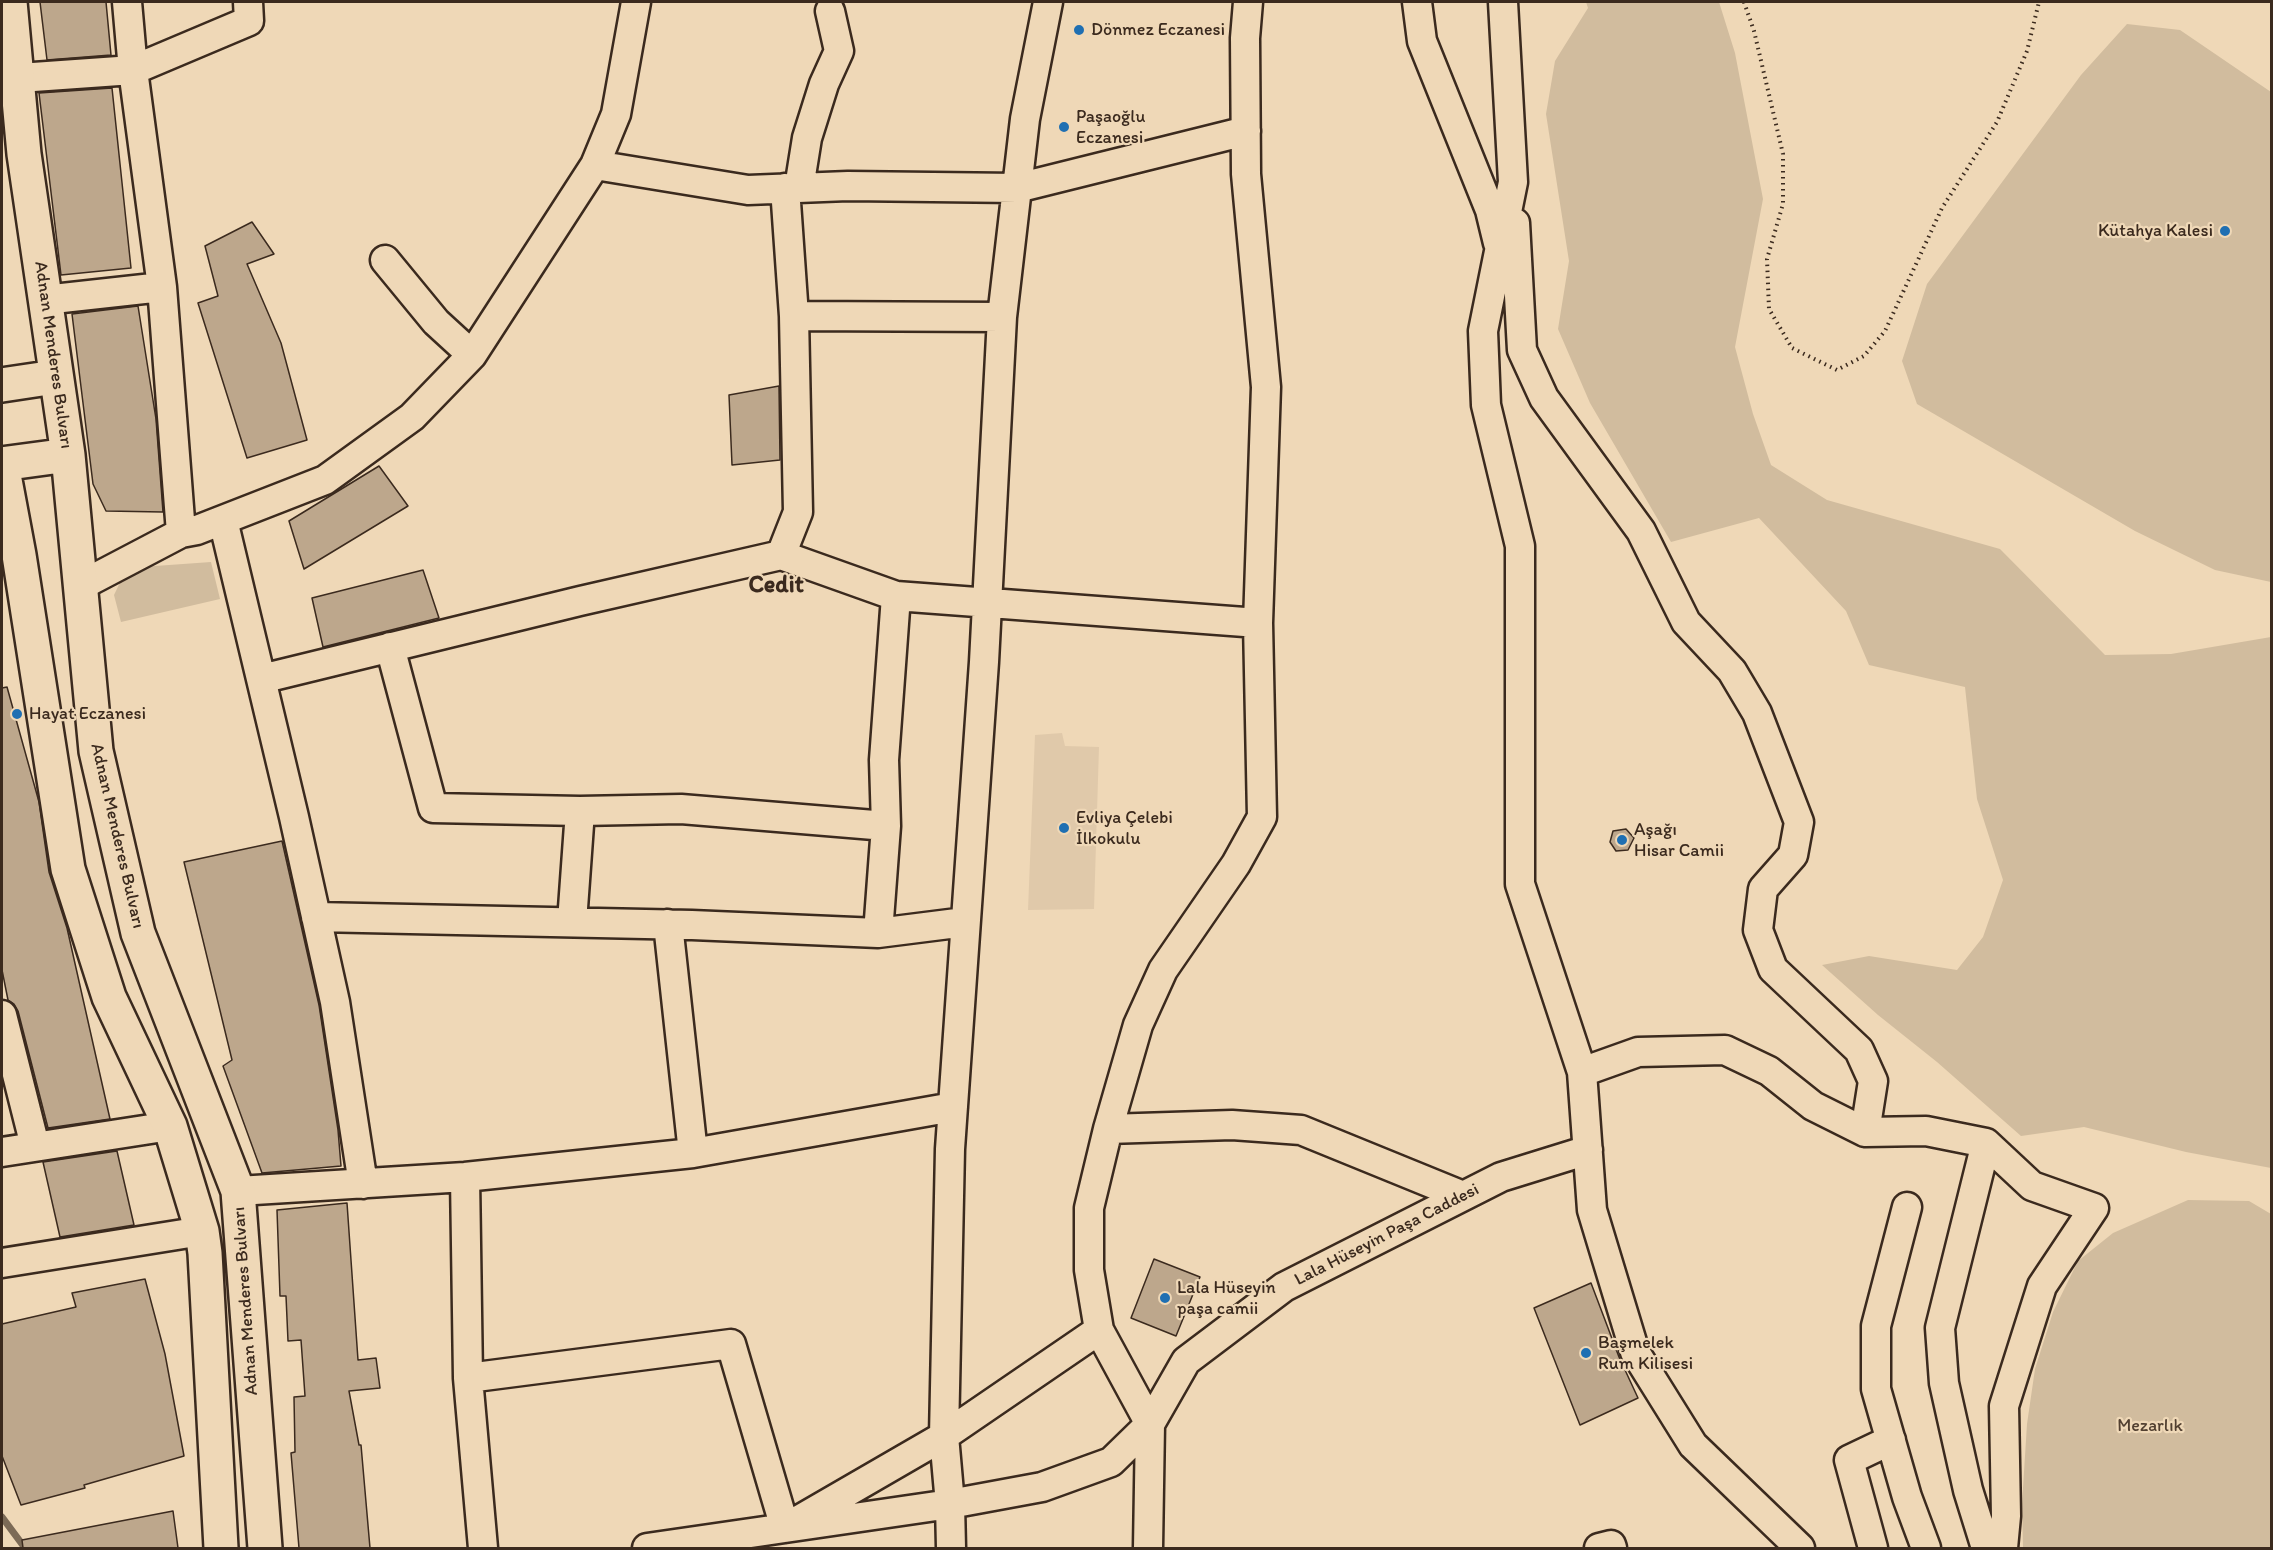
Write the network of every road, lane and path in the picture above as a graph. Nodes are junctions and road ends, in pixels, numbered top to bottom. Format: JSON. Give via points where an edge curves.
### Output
{"nodes":[{"id":1,"x":10,"y":2,"type":"edge"},
{"id":2,"x":127,"y":2,"type":"edge"},
{"id":3,"x":248,"y":2,"type":"edge"},
{"id":4,"x":636,"y":2,"type":"edge"},
{"id":5,"x":1048,"y":2,"type":"edge"},
{"id":6,"x":1248,"y":2,"type":"edge"},
{"id":7,"x":1418,"y":2,"type":"edge"},
{"id":8,"x":1503,"y":2,"type":"edge"},
{"id":9,"x":1744,"y":2,"type":"edge"},
{"id":10,"x":2039,"y":2,"type":"edge"},
{"id":11,"x":830,"y":11,"type":"dead end"},
{"id":12,"x":133,"y":70,"type":"junction"},
{"id":13,"x":10,"y":85,"type":"edge"},
{"id":14,"x":1246,"y":131,"type":"junction"},
{"id":15,"x":595,"y":165,"type":"junction"},
{"id":16,"x":1513,"y":182,"type":"junction"},
{"id":17,"x":792,"y":188,"type":"junction"},
{"id":18,"x":1017,"y":188,"type":"junction"},
{"id":19,"x":1499,"y":249,"type":"junction"},
{"id":20,"x":385,"y":260,"type":"dead end"},
{"id":21,"x":162,"y":287,"type":"junction"},
{"id":22,"x":44,"y":300,"type":"junction"},
{"id":23,"x":794,"y":316,"type":"junction"},
{"id":24,"x":1002,"y":317,"type":"junction"},
{"id":25,"x":472,"y":355,"type":"junction"},
{"id":26,"x":55,"y":377,"type":"junction"},
{"id":27,"x":2,"y":385,"type":"edge"},
{"id":28,"x":68,"y":455,"type":"junction"},
{"id":29,"x":2,"y":464,"type":"edge"},
{"id":30,"x":223,"y":520,"type":"junction"},
{"id":31,"x":181,"y":533,"type":"junction"},
{"id":32,"x":781,"y":555,"type":"junction"},
{"id":33,"x":10,"y":559,"type":"edge"},
{"id":34,"x":80,"y":586,"type":"junction"},
{"id":35,"x":896,"y":596,"type":"junction"},
{"id":36,"x":987,"y":602,"type":"junction"},
{"id":37,"x":1258,"y":623,"type":"junction"},
{"id":38,"x":390,"y":647,"type":"junction"},
{"id":39,"x":261,"y":679,"type":"junction"},
{"id":40,"x":580,"y":810,"type":"junction"},
{"id":41,"x":886,"y":826,"type":"junction"},
{"id":42,"x":316,"y":917,"type":"junction"},
{"id":43,"x":572,"y":922,"type":"junction"},
{"id":44,"x":965,"y":922,"type":"junction"},
{"id":45,"x":668,"y":924,"type":"junction"},
{"id":46,"x":878,"y":933,"type":"junction"},
{"id":47,"x":2,"y":1015,"type":"edge"},
{"id":48,"x":1582,"y":1072,"type":"junction"},
{"id":49,"x":953,"y":1107,"type":"junction"},
{"id":50,"x":170,"y":1125,"type":"junction"},
{"id":51,"x":1108,"y":1129,"type":"junction"},
{"id":52,"x":1865,"y":1132,"type":"junction"},
{"id":53,"x":1986,"y":1143,"type":"junction"},
{"id":54,"x":35,"y":1146,"type":"junction"},
{"id":55,"x":1588,"y":1149,"type":"junction"},
{"id":56,"x":2,"y":1152,"type":"edge"},
{"id":57,"x":693,"y":1153,"type":"junction"},
{"id":58,"x":465,"y":1177,"type":"junction"},
{"id":59,"x":363,"y":1184,"type":"junction"},
{"id":60,"x":238,"y":1191,"type":"junction"},
{"id":61,"x":1462,"y":1196,"type":"junction"},
{"id":62,"x":1907,"y":1207,"type":"dead end"},
{"id":63,"x":202,"y":1231,"type":"junction"},
{"id":64,"x":2,"y":1263,"type":"edge"},
{"id":65,"x":1100,"y":1330,"type":"junction"},
{"id":66,"x":468,"y":1378,"type":"junction"},
{"id":67,"x":1150,"y":1424,"type":"junction"},
{"id":68,"x":944,"y":1436,"type":"junction"},
{"id":69,"x":1891,"y":1440,"type":"junction"},
{"id":70,"x":950,"y":1504,"type":"junction"},
{"id":71,"x":785,"y":1528,"type":"junction"},
{"id":72,"x":221,"y":1548,"type":"edge"},
{"id":73,"x":265,"y":1548,"type":"edge"},
{"id":74,"x":483,"y":1548,"type":"edge"},
{"id":75,"x":646,"y":1548,"type":"edge"},
{"id":76,"x":951,"y":1548,"type":"edge"},
{"id":77,"x":1148,"y":1548,"type":"edge"},
{"id":78,"x":1599,"y":1548,"type":"edge"},
{"id":79,"x":1612,"y":1548,"type":"edge"},
{"id":80,"x":1800,"y":1548,"type":"edge"},
{"id":81,"x":1873,"y":1548,"type":"edge"},
{"id":82,"x":1926,"y":1548,"type":"edge"},
{"id":83,"x":1986,"y":1548,"type":"edge"},
{"id":84,"x":2003,"y":1548,"type":"edge"}],
"edges":[{"from":1,"to":13,"type":"main road","name":"Adnan Menderes Bulvarı"},
{"from":2,"to":12,"type":"street"},
{"from":3,"to":12,"type":"street","via":[[249,21]]},
{"from":4,"to":15,"type":"street","via":[[616,114]]},
{"from":5,"to":18,"type":"street","via":[[1025,119]]},
{"from":6,"to":14,"type":"street"},
{"from":7,"to":19,"type":"street","via":[[1422,41],[1490,210]]},
{"from":8,"to":16,"type":"street"},
{"from":9,"to":10,"type":"path","via":[[1783,154],[1783,204],[1767,259],[1769,309],[1792,348],[1837,370],[1864,356],[1885,331],[1942,208],[1998,122],[2027,51]]},
{"from":11,"to":17,"type":"street","via":[[839,51],[824,84]]},
{"from":12,"to":13,"type":"street"},
{"from":12,"to":21,"type":"street"},
{"from":13,"to":22,"type":"main road","name":"Adnan Menderes Bulvarı","via":[[24,154]]},
{"from":14,"to":18,"type":"street"},
{"from":14,"to":37,"type":"street","via":[[1246,174],[1266,387]]},
{"from":15,"to":17,"type":"street","via":[[748,190]]},
{"from":15,"to":25,"type":"street"},
{"from":16,"to":19,"type":"street"},
{"from":16,"to":52,"type":"street","via":[[1522,350],[1544,398],[1641,531],[1686,622],[1732,671],[1757,714],[1799,822],[1793,855],[1763,889],[1758,930],[1773,969],[1859,1050],[1873,1081]]},
{"from":17,"to":18,"type":"street"},
{"from":17,"to":23,"type":"street"},
{"from":18,"to":24,"type":"street"},
{"from":19,"to":48,"type":"street","via":[[1483,331],[1486,405],[1520,546],[1520,884]]},
{"from":20,"to":25,"type":"street","via":[[436,322]]},
{"from":21,"to":22,"type":"street"},
{"from":21,"to":31,"type":"street"},
{"from":22,"to":26,"type":"main road","name":"Adnan Menderes Bulvarı"},
{"from":23,"to":24,"type":"street"},
{"from":23,"to":32,"type":"street","via":[[798,512]]},
{"from":24,"to":36,"type":"street"},
{"from":25,"to":30,"type":"street","via":[[412,417],[326,480]]},
{"from":26,"to":27,"type":"main road"},
{"from":26,"to":28,"type":"main road","name":"Adnan Menderes Bulvarı"},
{"from":28,"to":29,"type":"main road"},
{"from":28,"to":34,"type":"main road","name":"Adnan Menderes Bulvarı"},
{"from":29,"to":33,"type":"main road","name":"Adnan Menderes Bulvarı"},
{"from":30,"to":31,"type":"street"},
{"from":30,"to":39,"type":"street"},
{"from":31,"to":34,"type":"street"},
{"from":32,"to":35,"type":"street"},
{"from":32,"to":38,"type":"street"},
{"from":33,"to":50,"type":"main road","name":"Adnan Menderes Bulvarı","via":[[68,869],[109,997]]},
{"from":34,"to":60,"type":"main road","name":"Adnan Menderes Bulvarı","via":[[96,752],[138,933]]},
{"from":35,"to":36,"type":"street"},
{"from":35,"to":41,"type":"street","via":[[884,760]]},
{"from":36,"to":37,"type":"street"},
{"from":36,"to":44,"type":"street"},
{"from":37,"to":51,"type":"street","via":[[1262,817],[1236,864],[1163,970],[1138,1025]]},
{"from":38,"to":39,"type":"street"},
{"from":38,"to":40,"type":"street","via":[[433,808]]},
{"from":39,"to":42,"type":"street"},
{"from":40,"to":41,"type":"street","via":[[681,809]]},
{"from":40,"to":43,"type":"street"},
{"from":41,"to":46,"type":"street"},
{"from":42,"to":43,"type":"street"},
{"from":42,"to":59,"type":"street","via":[[335,1002]]},
{"from":43,"to":45,"type":"street"},
{"from":44,"to":46,"type":"street"},
{"from":44,"to":49,"type":"street"},
{"from":45,"to":46,"type":"street"},
{"from":45,"to":57,"type":"street"},
{"from":47,"to":54,"type":"street"},
{"from":48,"to":52,"type":"street","via":[[1638,1052],[1725,1050],[1769,1071],[1813,1106]]},
{"from":48,"to":55,"type":"street"},
{"from":49,"to":57,"type":"street"},
{"from":49,"to":68,"type":"street"},
{"from":50,"to":54,"type":"street"},
{"from":50,"to":63,"type":"main road","name":"Adnan Menderes Bulvarı"},
{"from":51,"to":61,"type":"street","via":[[1232,1125],[1301,1130]]},
{"from":51,"to":65,"type":"street","via":[[1089,1208],[1089,1270]]},
{"from":52,"to":53,"type":"street","via":[[1926,1131]]},
{"from":53,"to":83,"type":"street","via":[[1940,1328],[1944,1383],[1968,1490]]},
{"from":53,"to":84,"type":"street","via":[[2032,1186],[2094,1208],[2042,1286],[2004,1406]]},
{"from":54,"to":56,"type":"street"},
{"from":55,"to":61,"type":"street","name":"Lala Hüseyin Paşa Caddesi","via":[[1501,1177]]},
{"from":55,"to":80,"type":"street","via":[[1592,1210],[1635,1352],[1693,1445]]},
{"from":57,"to":58,"type":"street"},
{"from":58,"to":59,"type":"street"},
{"from":58,"to":66,"type":"street"},
{"from":59,"to":60,"type":"street"},
{"from":60,"to":73,"type":"main road","name":"Adnan Menderes Bulvarı"},
{"from":61,"to":67,"type":"street","name":"Lala Hüseyin Paşa Caddesi","via":[[1284,1287],[1186,1361]]},
{"from":62,"to":69,"type":"street","via":[[1876,1326],[1876,1389]]},
{"from":63,"to":64,"type":"street"},
{"from":63,"to":72,"type":"main road","name":"Adnan Menderes Bulvarı"},
{"from":65,"to":67,"type":"street"},
{"from":65,"to":68,"type":"street"},
{"from":66,"to":71,"type":"street","via":[[731,1344]]},
{"from":66,"to":74,"type":"street"},
{"from":67,"to":70,"type":"street","via":[[1111,1462],[1042,1487]]},
{"from":67,"to":77,"type":"street","name":"Lala Hüseyin Paşa Caddesi"},
{"from":68,"to":70,"type":"street"},
{"from":68,"to":71,"type":"street"},
{"from":69,"to":81,"type":"street","via":[[1849,1460]]},
{"from":69,"to":82,"type":"street"},
{"from":70,"to":71,"type":"street"},
{"from":70,"to":76,"type":"street"},
{"from":71,"to":75,"type":"street"},
{"from":78,"to":79,"type":"street"}]}
